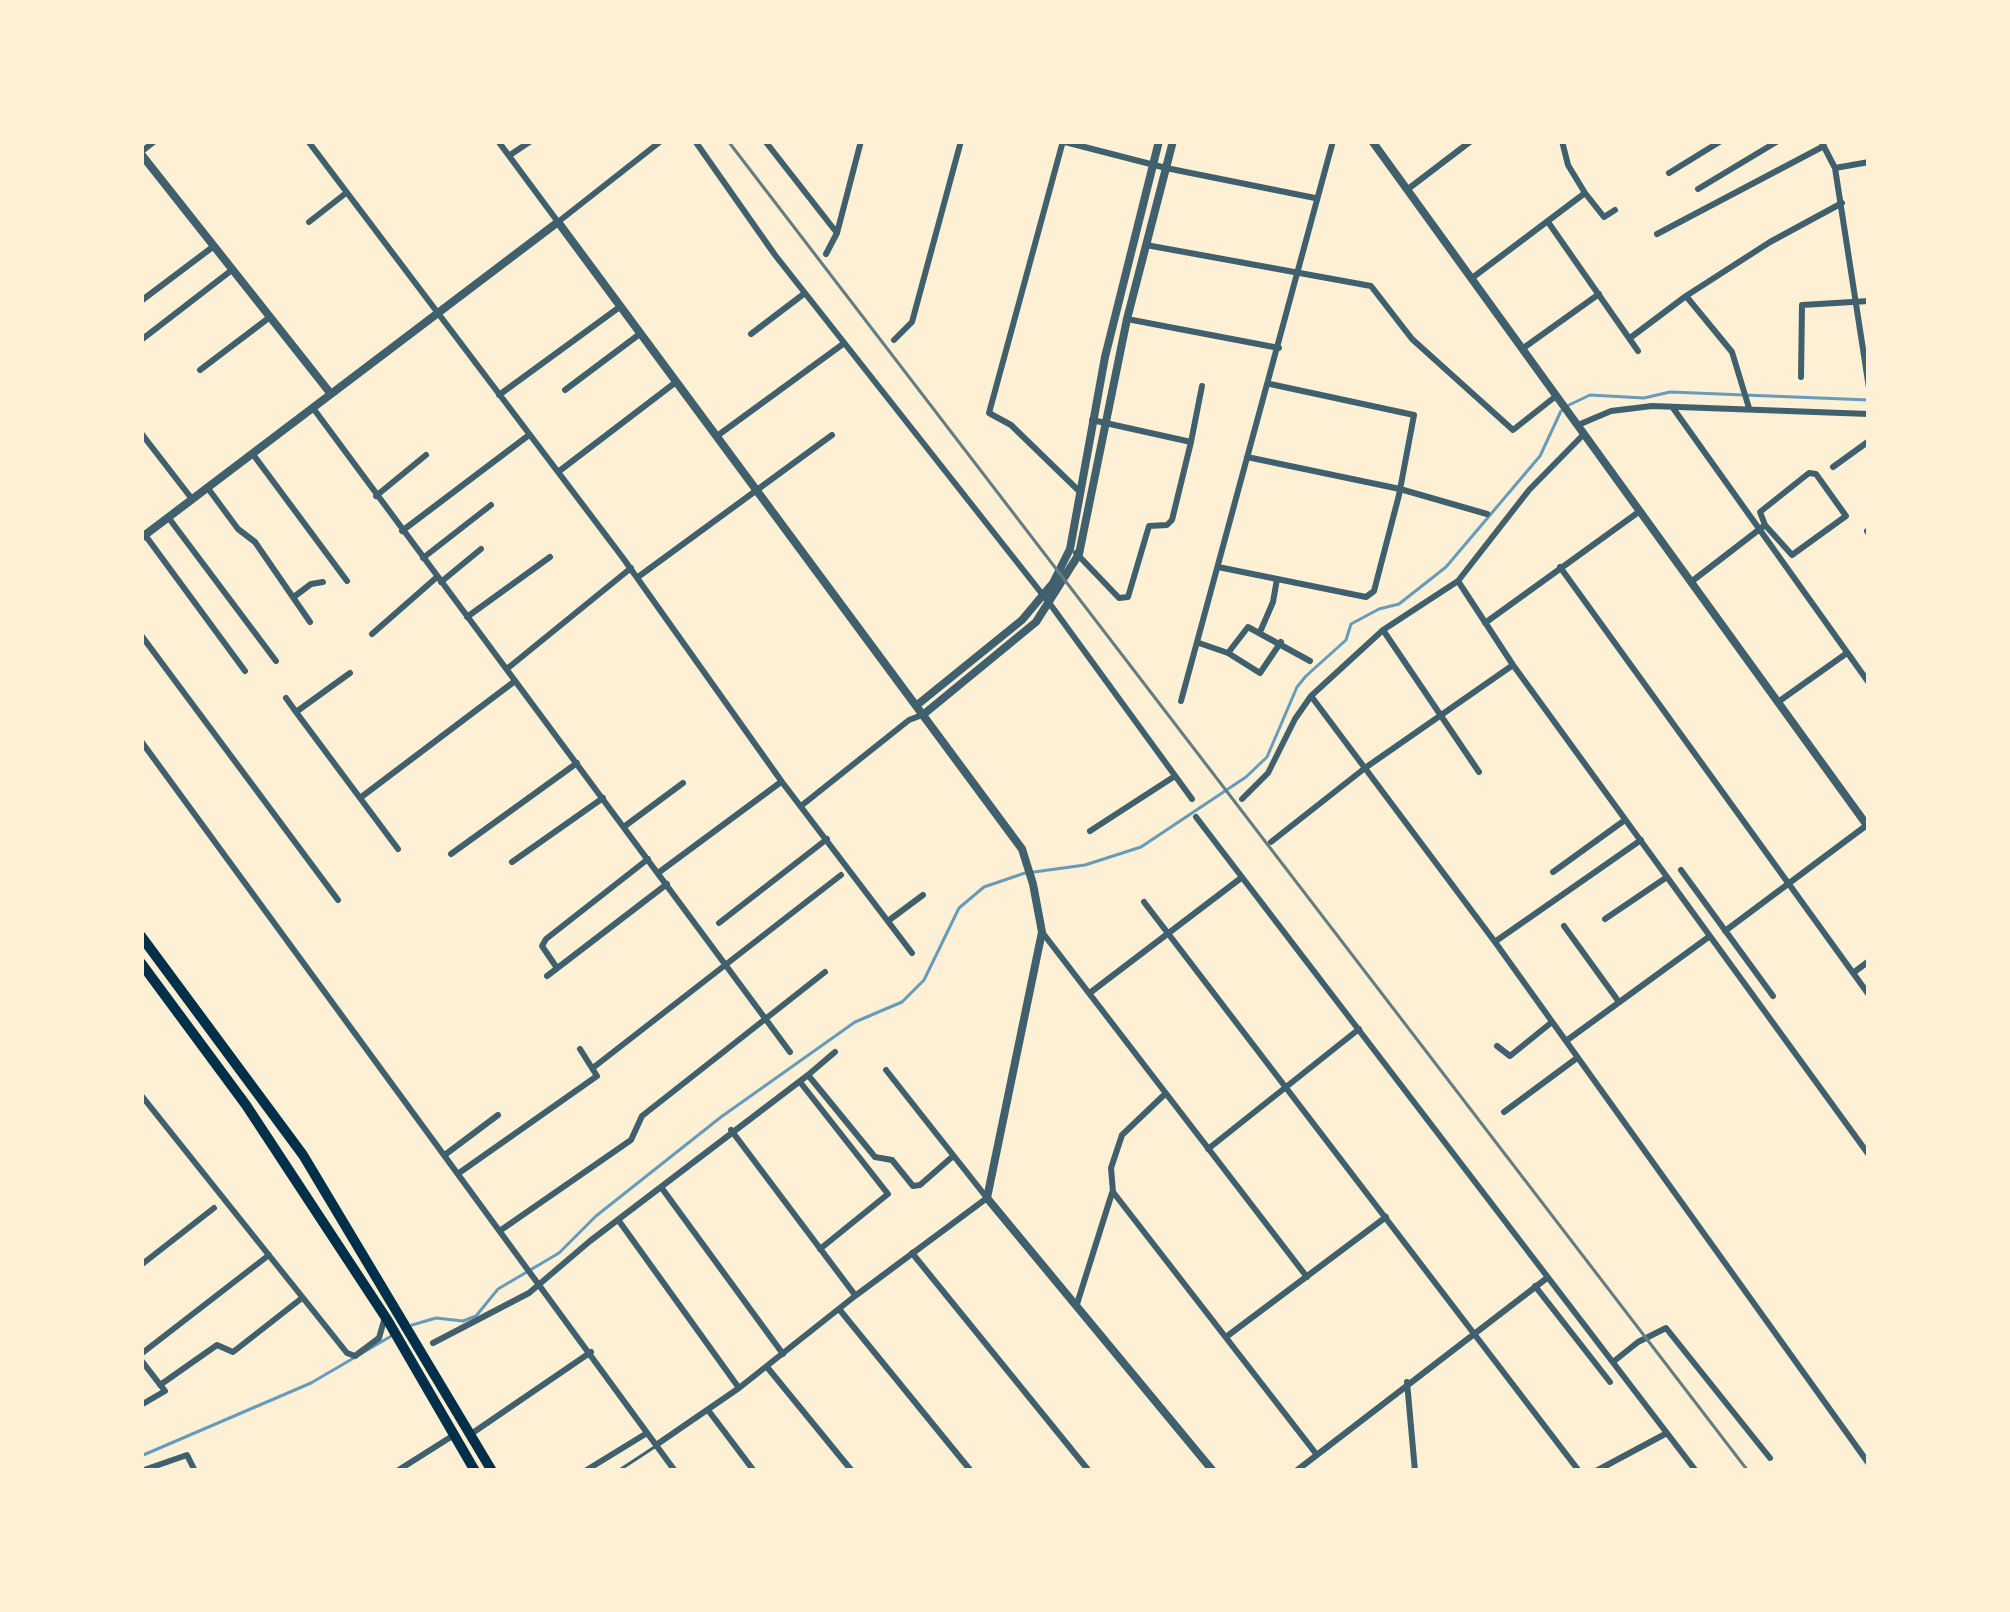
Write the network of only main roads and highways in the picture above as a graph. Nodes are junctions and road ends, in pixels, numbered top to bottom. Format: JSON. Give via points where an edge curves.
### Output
{"nodes":[{"id":1,"x":141,"y":936,"type":"edge"},
{"id":2,"x":141,"y":963,"type":"edge"},
{"id":3,"x":193,"y":1003,"type":"junction"},
{"id":4,"x":181,"y":1013,"type":"junction"},
{"id":5,"x":387,"y":1324,"type":"junction"},
{"id":6,"x":411,"y":1349,"type":"junction"},
{"id":7,"x":475,"y":1471,"type":"edge"},
{"id":8,"x":492,"y":1471,"type":"edge"}],
"edges":[{"from":1,"to":3,"type":"main road"},
{"from":2,"to":4,"type":"main road"},
{"from":3,"to":4,"type":"main road"},
{"from":3,"to":5,"type":"main road","via":[[303,1156]]},
{"from":4,"to":5,"type":"main road"},
{"from":5,"to":6,"type":"main road"},
{"from":6,"to":7,"type":"main road"},
{"from":6,"to":8,"type":"main road"}]}
